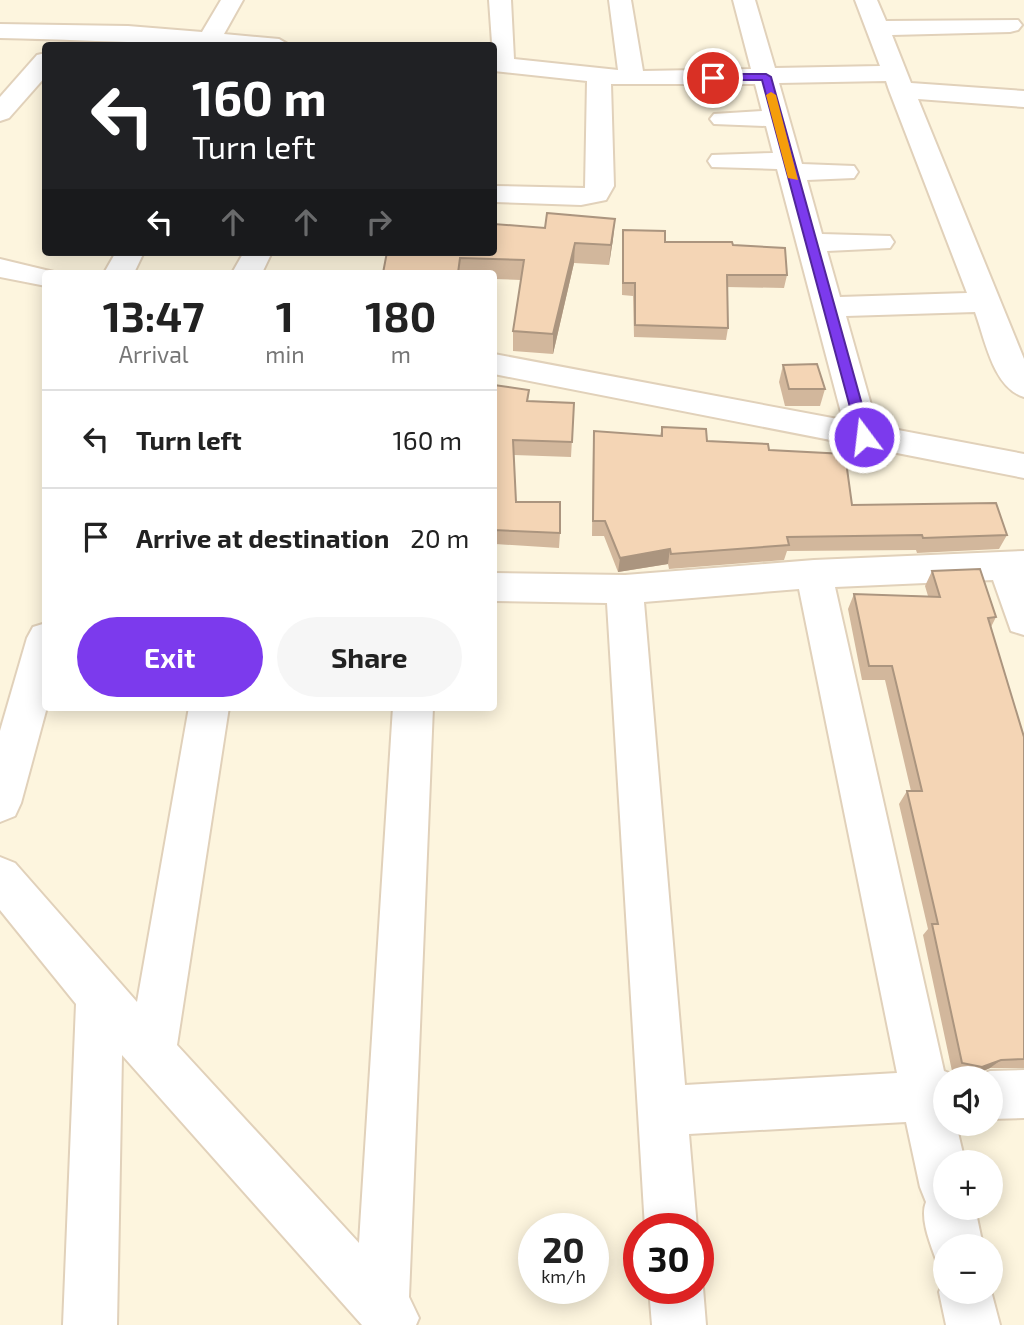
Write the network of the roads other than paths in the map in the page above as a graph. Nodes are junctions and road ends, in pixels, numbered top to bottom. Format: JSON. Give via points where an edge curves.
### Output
{"nodes":[{"id":1,"x":232,"y":0,"type":"edge"},
{"id":2,"x":500,"y":0,"type":"edge"},
{"id":3,"x":620,"y":0,"type":"edge"},
{"id":4,"x":744,"y":0,"type":"edge"},
{"id":5,"x":866,"y":0,"type":"edge"},
{"id":6,"x":997,"y":0,"type":"edge"},
{"id":7,"x":1010,"y":25,"type":"junction"},
{"id":8,"x":877,"y":28,"type":"junction"},
{"id":9,"x":0,"y":31,"type":"edge"},
{"id":10,"x":210,"y":38,"type":"junction"},
{"id":11,"x":63,"y":40,"type":"edge"},
{"id":12,"x":244,"y":42,"type":"edge"},
{"id":13,"x":1024,"y":47,"type":"edge"},
{"id":14,"x":42,"y":65,"type":"edge"},
{"id":15,"x":498,"y":65,"type":"edge"},
{"id":16,"x":766,"y":77,"type":"junction"},
{"id":17,"x":600,"y":78,"type":"junction"},
{"id":18,"x":632,"y":79,"type":"junction"},
{"id":19,"x":898,"y":82,"type":"junction"},
{"id":20,"x":1024,"y":99,"type":"edge"},
{"id":21,"x":0,"y":113,"type":"edge"},
{"id":22,"x":777,"y":118,"type":"junction"},
{"id":23,"x":723,"y":119,"type":"dead end"},
{"id":24,"x":721,"y":162,"type":"dead end"},
{"id":25,"x":791,"y":166,"type":"junction"},
{"id":26,"x":845,"y":172,"type":"dead end"},
{"id":27,"x":497,"y":194,"type":"edge"},
{"id":28,"x":880,"y":242,"type":"dead end"},
{"id":29,"x":811,"y":243,"type":"junction"},
{"id":30,"x":0,"y":268,"type":"edge"},
{"id":31,"x":42,"y":276,"type":"edge"},
{"id":32,"x":987,"y":302,"type":"junction"},
{"id":33,"x":829,"y":307,"type":"junction"},
{"id":34,"x":497,"y":365,"type":"edge"},
{"id":35,"x":1024,"y":386,"type":"edge"},
{"id":36,"x":864,"y":437,"type":"junction"},
{"id":37,"x":1024,"y":466,"type":"edge"},
{"id":38,"x":1016,"y":567,"type":"edge"},
{"id":39,"x":814,"y":574,"type":"junction"},
{"id":40,"x":497,"y":587,"type":"edge"},
{"id":41,"x":625,"y":589,"type":"junction"},
{"id":42,"x":1024,"y":620,"type":"edge"},
{"id":43,"x":42,"y":652,"type":"edge"},
{"id":44,"x":208,"y":711,"type":"edge"},
{"id":45,"x":413,"y":711,"type":"edge"},
{"id":46,"x":0,"y":803,"type":"edge"},
{"id":47,"x":0,"y":877,"type":"edge"},
{"id":48,"x":100,"y":996,"type":"junction"},
{"id":49,"x":152,"y":1053,"type":"junction"},
{"id":50,"x":933,"y":1083,"type":"edge"},
{"id":51,"x":1024,"y":1094,"type":"edge"},
{"id":52,"x":1003,"y":1095,"type":"edge"},
{"id":53,"x":933,"y":1096,"type":"edge"},
{"id":54,"x":662,"y":1111,"type":"junction"},
{"id":55,"x":670,"y":1213,"type":"edge"},
{"id":56,"x":677,"y":1304,"type":"edge"},
{"id":57,"x":968,"y":1304,"type":"edge"},
{"id":58,"x":390,"y":1316,"type":"edge"},
{"id":59,"x":90,"y":1325,"type":"edge"},
{"id":60,"x":679,"y":1325,"type":"edge"},
{"id":61,"x":972,"y":1325,"type":"edge"}],
"edges":[{"from":1,"to":10,"type":"street"},
{"from":2,"to":15,"type":"street"},
{"from":3,"to":18,"type":"street"},
{"from":4,"to":16,"type":"street"},
{"from":5,"to":8,"type":"street"},
{"from":6,"to":7,"type":"street"},
{"from":7,"to":8,"type":"street"},
{"from":7,"to":13,"type":"street"},
{"from":8,"to":19,"type":"street"},
{"from":9,"to":11,"type":"street"},
{"from":10,"to":11,"type":"street","via":[[128,33]]},
{"from":10,"to":12,"type":"street"},
{"from":14,"to":21,"type":"street"},
{"from":15,"to":17,"type":"street"},
{"from":16,"to":18,"type":"street"},
{"from":16,"to":19,"type":"street"},
{"from":16,"to":22,"type":"street"},
{"from":17,"to":18,"type":"street"},
{"from":17,"to":27,"type":"street","via":[[600,186],[596,194]]},
{"from":19,"to":20,"type":"street"},
{"from":19,"to":32,"type":"street"},
{"from":22,"to":23,"type":"street"},
{"from":22,"to":25,"type":"street"},
{"from":24,"to":25,"type":"street"},
{"from":25,"to":26,"type":"street"},
{"from":25,"to":29,"type":"street"},
{"from":28,"to":29,"type":"street"},
{"from":29,"to":33,"type":"street"},
{"from":30,"to":31,"type":"street"},
{"from":32,"to":33,"type":"street"},
{"from":32,"to":35,"type":"street","via":[[1015,376]]},
{"from":33,"to":36,"type":"street"},
{"from":34,"to":36,"type":"street"},
{"from":36,"to":37,"type":"street"},
{"from":38,"to":39,"type":"street"},
{"from":38,"to":42,"type":"street"},
{"from":39,"to":41,"type":"street"},
{"from":39,"to":50,"type":"street"},
{"from":40,"to":41,"type":"street"},
{"from":41,"to":54,"type":"street"},
{"from":43,"to":46,"type":"street"},
{"from":44,"to":49,"type":"street"},
{"from":45,"to":58,"type":"street"},
{"from":47,"to":48,"type":"street"},
{"from":48,"to":49,"type":"street"},
{"from":48,"to":59,"type":"street"},
{"from":49,"to":58,"type":"street"},
{"from":51,"to":52,"type":"street"},
{"from":53,"to":54,"type":"street"},
{"from":54,"to":55,"type":"street"},
{"from":56,"to":60,"type":"street"},
{"from":57,"to":61,"type":"street"}]}
